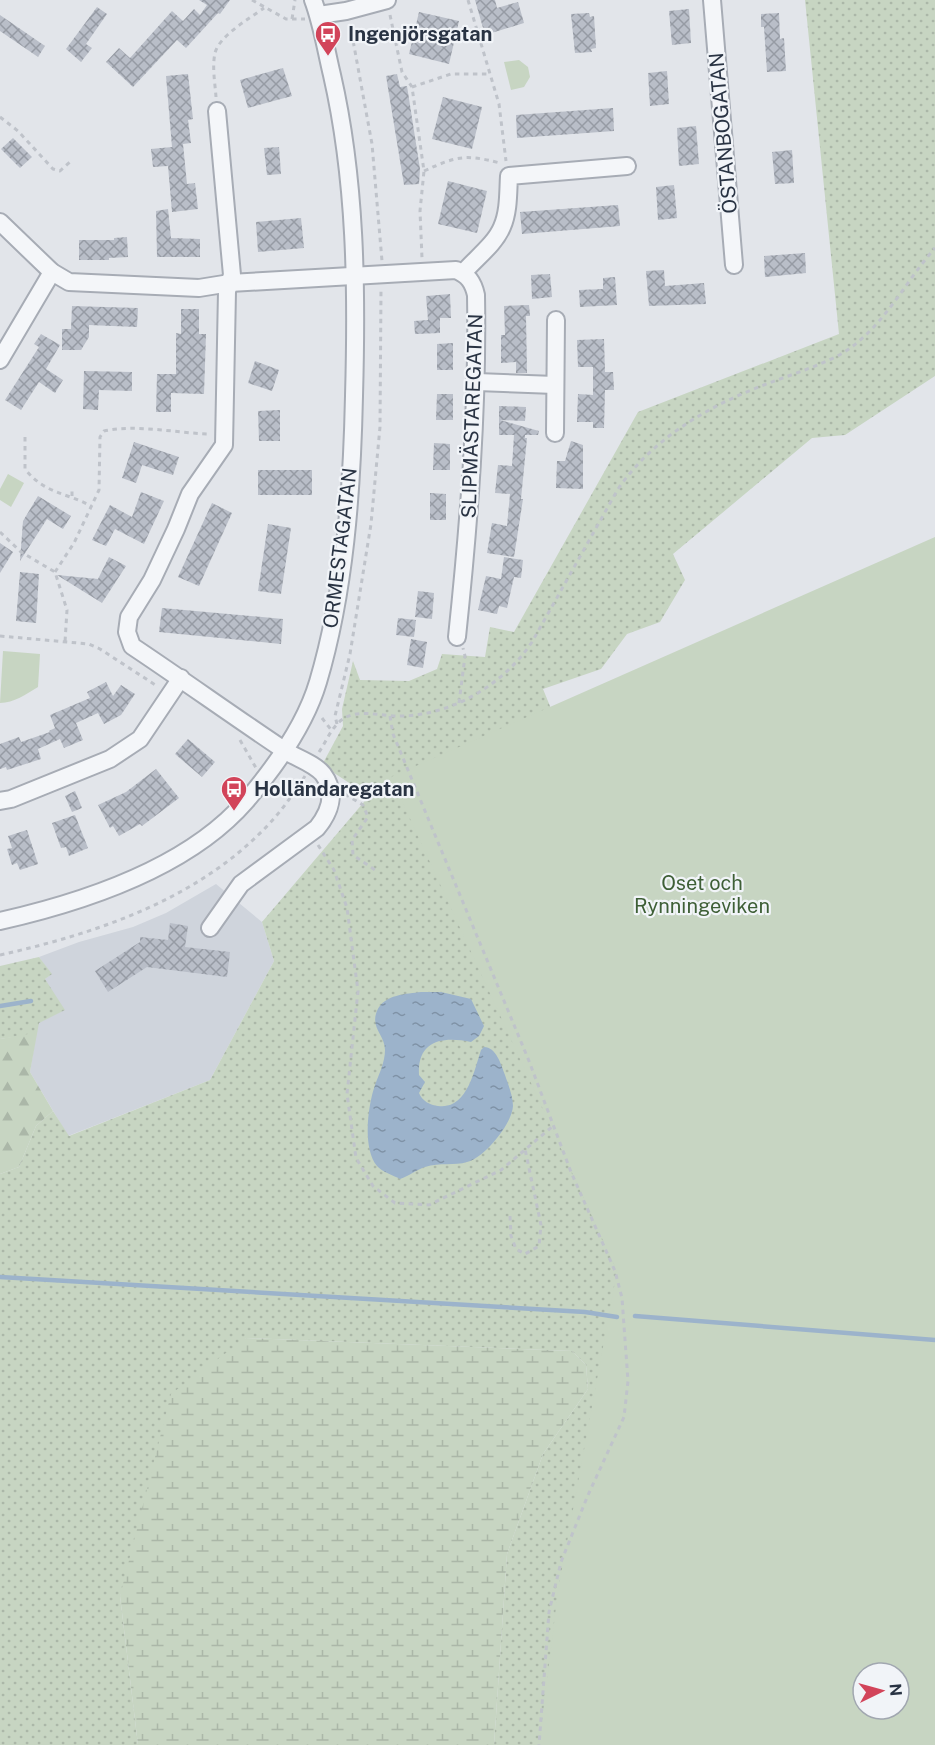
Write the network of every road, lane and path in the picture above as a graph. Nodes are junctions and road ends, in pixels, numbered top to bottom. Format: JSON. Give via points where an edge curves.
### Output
{"nodes":[{"id":1,"x":252,"y":0,"type":"edge"},
{"id":2,"x":295,"y":0,"type":"edge"},
{"id":3,"x":468,"y":0,"type":"edge"},
{"id":4,"x":712,"y":0,"type":"edge"},
{"id":5,"x":388,"y":5,"type":"edge"},
{"id":6,"x":264,"y":8,"type":"junction"},
{"id":7,"x":313,"y":12,"type":"edge"},
{"id":8,"x":292,"y":19,"type":"junction"},
{"id":9,"x":490,"y":74,"type":"junction"},
{"id":10,"x":412,"y":87,"type":"junction"},
{"id":11,"x":217,"y":111,"type":"joint"},
{"id":12,"x":0,"y":117,"type":"edge"},
{"id":13,"x":70,"y":162,"type":"dead end"},
{"id":14,"x":627,"y":166,"type":"dead end"},
{"id":15,"x":508,"y":170,"type":"junction"},
{"id":16,"x":424,"y":171,"type":"junction"},
{"id":17,"x":0,"y":222,"type":"edge"},
{"id":18,"x":935,"y":248,"type":"edge"},
{"id":19,"x":734,"y":265,"type":"dead end"},
{"id":20,"x":52,"y":272,"type":"junction"},
{"id":21,"x":423,"y":272,"type":"junction"},
{"id":22,"x":463,"y":273,"type":"junction"},
{"id":23,"x":354,"y":276,"type":"junction"},
{"id":24,"x":230,"y":283,"type":"junction"},
{"id":25,"x":556,"y":320,"type":"dead end"},
{"id":26,"x":0,"y":360,"type":"edge"},
{"id":27,"x":477,"y":382,"type":"junction"},
{"id":28,"x":555,"y":385,"type":"junction"},
{"id":29,"x":555,"y":433,"type":"dead end"},
{"id":30,"x":224,"y":434,"type":"junction"},
{"id":31,"x":25,"y":437,"type":"dead end"},
{"id":32,"x":72,"y":488,"type":"dead end"},
{"id":33,"x":72,"y":496,"type":"junction"},
{"id":34,"x":92,"y":506,"type":"junction"},
{"id":35,"x":0,"y":532,"type":"edge"},
{"id":36,"x":55,"y":572,"type":"junction"},
{"id":37,"x":456,"y":637,"type":"joint"},
{"id":38,"x":65,"y":642,"type":"dead end"},
{"id":39,"x":181,"y":678,"type":"junction"},
{"id":40,"x":459,"y":703,"type":"junction"},
{"id":41,"x":318,"y":710,"type":"dead end"},
{"id":42,"x":390,"y":716,"type":"junction"},
{"id":43,"x":337,"y":724,"type":"dead end"},
{"id":44,"x":332,"y":731,"type":"dead end"},
{"id":45,"x":285,"y":750,"type":"junction"},
{"id":46,"x":329,"y":784,"type":"junction"},
{"id":47,"x":0,"y":801,"type":"edge"},
{"id":48,"x":311,"y":833,"type":"junction"},
{"id":49,"x":375,"y":870,"type":"dead end"},
{"id":50,"x":0,"y":921,"type":"edge"},
{"id":51,"x":210,"y":928,"type":"dead end"},
{"id":52,"x":552,"y":1126,"type":"junction"},
{"id":53,"x":525,"y":1149,"type":"junction"},
{"id":54,"x":510,"y":1216,"type":"dead end"},
{"id":55,"x":540,"y":1745,"type":"edge"}],
"edges":[{"from":1,"to":6,"type":"path"},
{"from":2,"to":8,"type":"path"},
{"from":3,"to":9,"type":"path"},
{"from":4,"to":19,"type":"street","name":"ÖSTANBOGATAN"},
{"from":5,"to":7,"type":"street"},
{"from":5,"to":10,"type":"path","via":[[402,72]]},
{"from":6,"to":8,"type":"path"},
{"from":6,"to":11,"type":"path","via":[[215,51]]},
{"from":7,"to":8,"type":"path"},
{"from":7,"to":23,"type":"street","name":"ORMESTAGATAN","via":[[337,99],[346,153]]},
{"from":9,"to":10,"type":"path","via":[[451,74]]},
{"from":9,"to":15,"type":"path","via":[[501,114]]},
{"from":10,"to":16,"type":"path"},
{"from":11,"to":24,"type":"street"},
{"from":12,"to":13,"type":"path","via":[[53,169],[60,171]]},
{"from":14,"to":15,"type":"street"},
{"from":15,"to":16,"type":"path","via":[[479,158],[463,157]]},
{"from":15,"to":22,"type":"street","via":[[503,226]]},
{"from":16,"to":21,"type":"path","via":[[420,211]]},
{"from":17,"to":20,"type":"street"},
{"from":18,"to":40,"type":"path","via":[[876,324],[854,345],[829,360],[715,406],[683,425],[644,457],[618,489],[525,652],[502,675]]},
{"from":20,"to":24,"type":"street","via":[[69,282],[199,288]]},
{"from":20,"to":26,"type":"street"},
{"from":21,"to":22,"type":"street"},
{"from":21,"to":23,"type":"street"},
{"from":22,"to":27,"type":"street","name":"SLIPMÄSTAREGATAN","via":[[474,284],[476,295]]},
{"from":23,"to":24,"type":"street"},
{"from":23,"to":45,"type":"street","name":"ORMESTAGATAN","via":[[353,438],[343,557],[317,685]]},
{"from":24,"to":30,"type":"street"},
{"from":25,"to":28,"type":"street"},
{"from":27,"to":28,"type":"street"},
{"from":27,"to":37,"type":"street","name":"SLIPMÄSTAREGATAN","via":[[466,555]]},
{"from":28,"to":29,"type":"street"},
{"from":30,"to":34,"type":"path","via":[[104,431],[100,437],[99,490]]},
{"from":30,"to":39,"type":"street","via":[[224,445],[190,494],[152,580],[129,617],[127,632],[132,646]]},
{"from":31,"to":33,"type":"path","via":[[25,470],[35,482],[54,493]]},
{"from":32,"to":33,"type":"path"},
{"from":33,"to":34,"type":"path"},
{"from":34,"to":36,"type":"path"},
{"from":35,"to":36,"type":"path","via":[[21,552]]},
{"from":36,"to":38,"type":"path","via":[[67,610]]},
{"from":37,"to":40,"type":"path","via":[[465,656]]},
{"from":39,"to":45,"type":"street"},
{"from":39,"to":47,"type":"street","via":[[140,739],[110,759]]},
{"from":40,"to":42,"type":"path","via":[[434,712]]},
{"from":41,"to":44,"type":"path"},
{"from":42,"to":43,"type":"path","via":[[358,714]]},
{"from":42,"to":52,"type":"path","via":[[393,734],[529,1061]]},
{"from":45,"to":46,"type":"street","via":[[322,773]]},
{"from":45,"to":50,"type":"street","name":"ORMESTAGATAN","via":[[244,803],[182,853],[93,894]]},
{"from":46,"to":48,"type":"street","via":[[332,795],[326,817]]},
{"from":46,"to":49,"type":"path","via":[[363,805],[368,817],[352,840],[353,855]]},
{"from":48,"to":51,"type":"street","via":[[241,884]]},
{"from":48,"to":53,"type":"path","via":[[334,870],[347,908],[358,992],[346,1094],[356,1158],[372,1186],[395,1203],[429,1205],[501,1170]]},
{"from":52,"to":53,"type":"path"},
{"from":52,"to":55,"type":"path","via":[[615,1270],[622,1298],[628,1381],[624,1417],[588,1495],[552,1593]]},
{"from":53,"to":54,"type":"path","via":[[541,1225],[539,1246],[525,1254],[516,1250]]}]}
